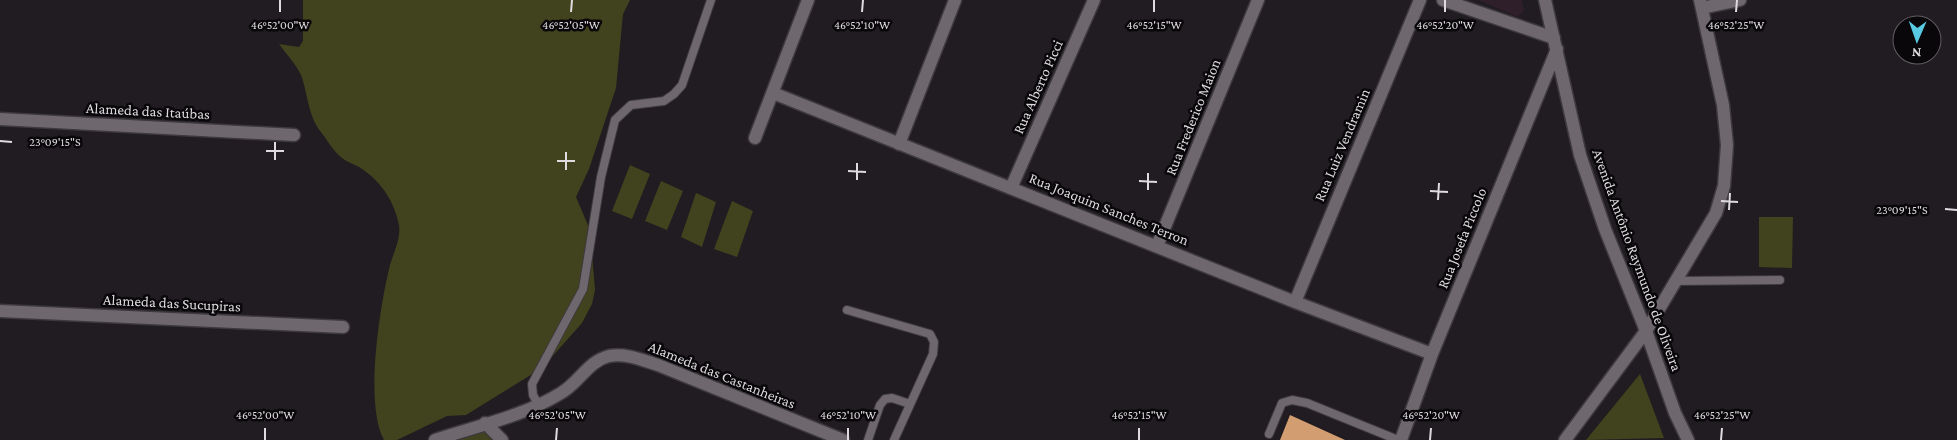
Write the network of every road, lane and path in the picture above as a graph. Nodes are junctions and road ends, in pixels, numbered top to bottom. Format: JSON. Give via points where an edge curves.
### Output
{"nodes":[{"id":1,"x":711,"y":0,"type":"edge"},
{"id":2,"x":808,"y":0,"type":"edge"},
{"id":3,"x":955,"y":0,"type":"edge"},
{"id":4,"x":1094,"y":0,"type":"edge"},
{"id":5,"x":1258,"y":0,"type":"edge"},
{"id":6,"x":1420,"y":0,"type":"edge"},
{"id":7,"x":1443,"y":0,"type":"edge"},
{"id":8,"x":1545,"y":0,"type":"edge"},
{"id":9,"x":1740,"y":0,"type":"edge"},
{"id":10,"x":1701,"y":4,"type":"edge"},
{"id":11,"x":1555,"y":44,"type":"junction"},
{"id":12,"x":773,"y":93,"type":"junction"},
{"id":13,"x":0,"y":119,"type":"edge"},
{"id":14,"x":294,"y":135,"type":"dead end"},
{"id":15,"x":755,"y":138,"type":"dead end"},
{"id":16,"x":899,"y":144,"type":"junction"},
{"id":17,"x":1012,"y":188,"type":"junction"},
{"id":18,"x":1157,"y":246,"type":"junction"},
{"id":19,"x":1780,"y":280,"type":"dead end"},
{"id":20,"x":1675,"y":281,"type":"junction"},
{"id":21,"x":1295,"y":302,"type":"junction"},
{"id":22,"x":847,"y":310,"type":"dead end"},
{"id":23,"x":0,"y":311,"type":"edge"},
{"id":24,"x":343,"y":327,"type":"dead end"},
{"id":25,"x":1646,"y":331,"type":"junction"},
{"id":26,"x":1432,"y":354,"type":"junction"},
{"id":27,"x":538,"y":404,"type":"junction"},
{"id":28,"x":910,"y":404,"type":"junction"},
{"id":29,"x":485,"y":423,"type":"junction"},
{"id":30,"x":1269,"y":434,"type":"dead end"},
{"id":31,"x":435,"y":440,"type":"edge"},
{"id":32,"x":502,"y":440,"type":"edge"},
{"id":33,"x":843,"y":440,"type":"edge"},
{"id":34,"x":868,"y":440,"type":"edge"},
{"id":35,"x":894,"y":440,"type":"edge"},
{"id":36,"x":1400,"y":440,"type":"edge"},
{"id":37,"x":1565,"y":440,"type":"edge"},
{"id":38,"x":1688,"y":440,"type":"edge"}],
"edges":[{"from":1,"to":27,"type":"lane","via":[[682,84],[674,94],[664,101],[631,106],[615,120],[601,177],[583,289],[532,384]]},
{"from":2,"to":12,"type":"street"},
{"from":3,"to":16,"type":"street"},
{"from":4,"to":17,"type":"street","name":"Rua Alberto Picci"},
{"from":5,"to":18,"type":"street","name":"Rua Frederico Maion"},
{"from":6,"to":21,"type":"street","name":"Rua Luiz Vendramin"},
{"from":7,"to":11,"type":"street"},
{"from":8,"to":11,"type":"street","name":"Avenida Antônio Raymundo de Oliveira"},
{"from":9,"to":10,"type":"street"},
{"from":10,"to":20,"type":"street","via":[[1723,105],[1727,145],[1724,186],[1716,213]]},
{"from":11,"to":25,"type":"street","name":"Avenida Antônio Raymundo de Oliveira","via":[[1580,155],[1605,229]]},
{"from":11,"to":26,"type":"street","name":"Rua Josefa Piccolo"},
{"from":12,"to":15,"type":"street"},
{"from":12,"to":16,"type":"street","name":"Rua Joaquim Sanches Terron"},
{"from":13,"to":14,"type":"street","name":"Alameda das Itaúbas"},
{"from":16,"to":17,"type":"street","name":"Rua Joaquim Sanches Terron"},
{"from":17,"to":18,"type":"street","name":"Rua Joaquim Sanches Terron"},
{"from":18,"to":21,"type":"street","name":"Rua Joaquim Sanches Terron"},
{"from":19,"to":20,"type":"lane"},
{"from":20,"to":25,"type":"street"},
{"from":21,"to":26,"type":"street","name":"Rua Joaquim Sanches Terron"},
{"from":22,"to":28,"type":"lane","via":[[930,334],[934,342],[933,354]]},
{"from":23,"to":24,"type":"street","name":"Alameda das Sucupiras"},
{"from":25,"to":37,"type":"street"},
{"from":25,"to":38,"type":"street","name":"Avenida Antônio Raymundo de Oliveira"},
{"from":26,"to":36,"type":"street","name":"Rua Josefa Piccolo"},
{"from":27,"to":29,"type":"street","name":"Alameda das Castanheiras"},
{"from":27,"to":33,"type":"street","name":"Alameda das Castanheiras","via":[[563,393],[589,366],[601,359],[628,356],[658,365]]},
{"from":28,"to":34,"type":"lane","via":[[884,399]]},
{"from":28,"to":35,"type":"lane"},
{"from":29,"to":31,"type":"street","name":"Alameda das Castanheiras"},
{"from":29,"to":32,"type":"street"},
{"from":30,"to":36,"type":"lane","via":[[1282,403],[1292,400]]}]}
